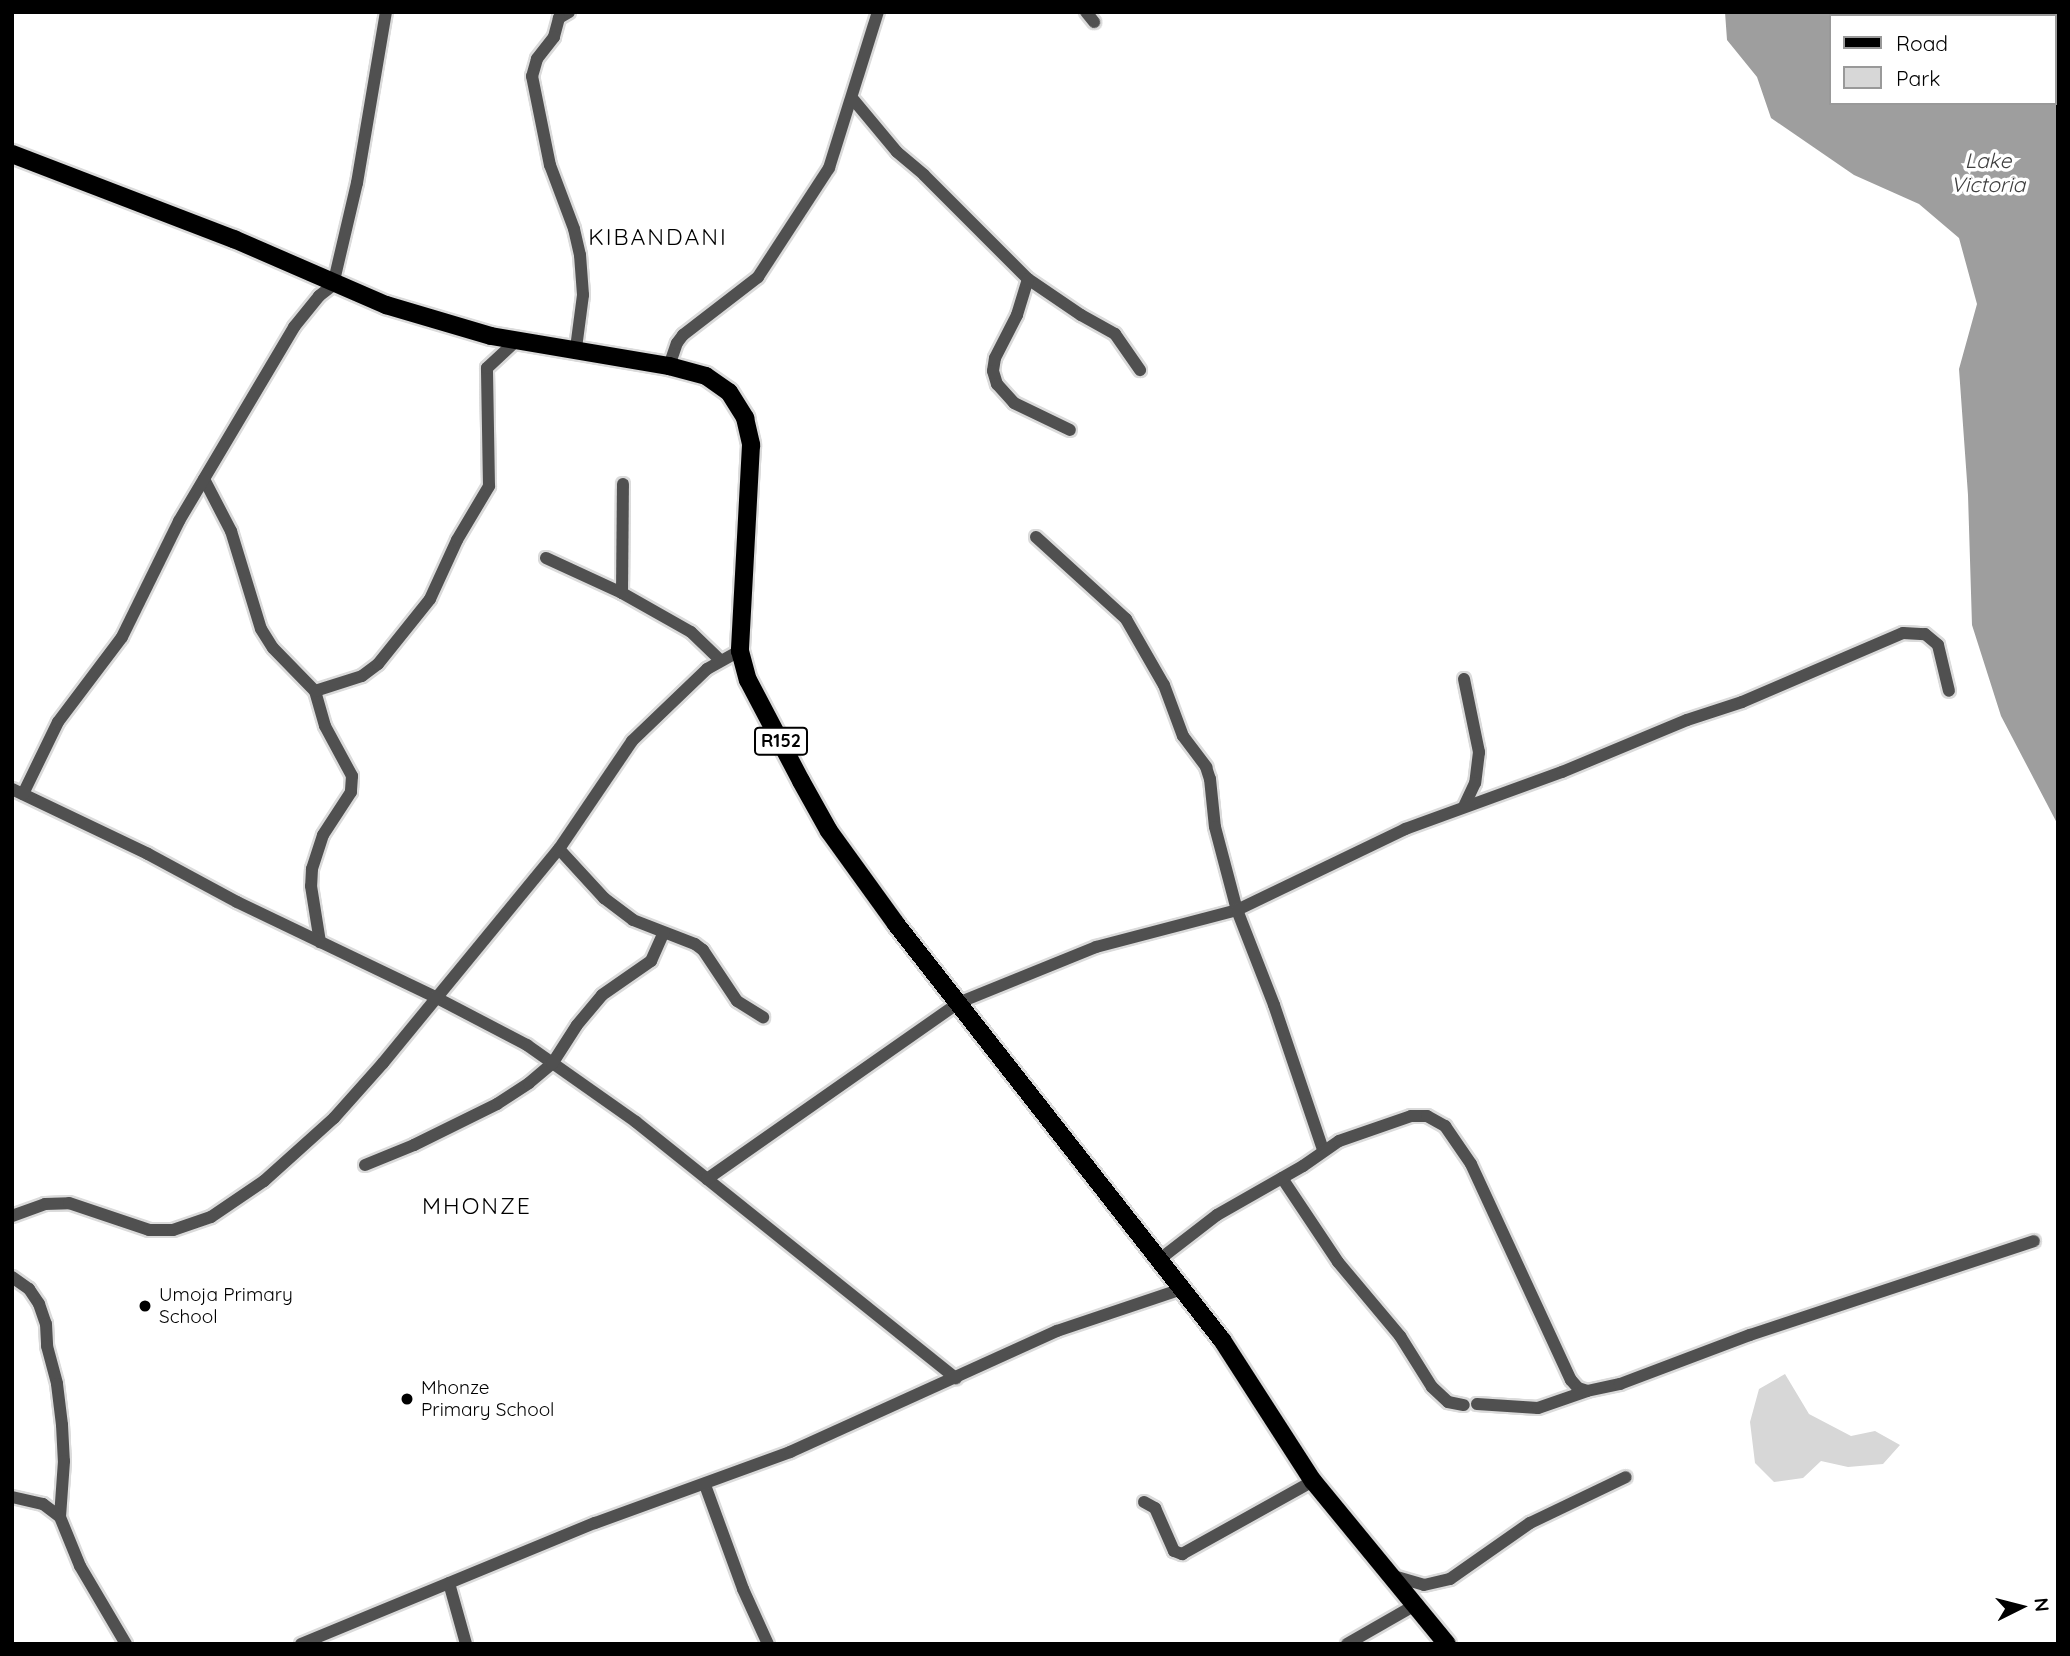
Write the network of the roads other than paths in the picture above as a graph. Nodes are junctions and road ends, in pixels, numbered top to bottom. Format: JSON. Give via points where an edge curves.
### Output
{"nodes":[{"id":1,"x":386,"y":12,"type":"edge"},
{"id":2,"x":569,"y":12,"type":"edge"},
{"id":3,"x":878,"y":12,"type":"edge"},
{"id":4,"x":852,"y":98,"type":"junction"},
{"id":5,"x":12,"y":154,"type":"edge"},
{"id":6,"x":1028,"y":279,"type":"junction"},
{"id":7,"x":333,"y":285,"type":"junction"},
{"id":8,"x":517,"y":340,"type":"junction"},
{"id":9,"x":576,"y":348,"type":"junction"},
{"id":10,"x":669,"y":366,"type":"junction"},
{"id":11,"x":1140,"y":370,"type":"dead end"},
{"id":12,"x":1070,"y":430,"type":"dead end"},
{"id":13,"x":204,"y":480,"type":"junction"},
{"id":14,"x":623,"y":484,"type":"dead end"},
{"id":15,"x":1036,"y":537,"type":"dead end"},
{"id":16,"x":546,"y":558,"type":"dead end"},
{"id":17,"x":622,"y":593,"type":"junction"},
{"id":18,"x":740,"y":651,"type":"junction"},
{"id":19,"x":720,"y":660,"type":"junction"},
{"id":20,"x":1464,"y":679,"type":"dead end"},
{"id":21,"x":315,"y":691,"type":"junction"},
{"id":22,"x":1949,"y":691,"type":"dead end"},
{"id":23,"x":18,"y":792,"type":"edge"},
{"id":24,"x":1464,"y":807,"type":"junction"},
{"id":25,"x":559,"y":849,"type":"junction"},
{"id":26,"x":1237,"y":910,"type":"junction"},
{"id":27,"x":663,"y":934,"type":"junction"},
{"id":28,"x":320,"y":942,"type":"junction"},
{"id":29,"x":437,"y":998,"type":"junction"},
{"id":30,"x":958,"y":1003,"type":"junction"},
{"id":31,"x":763,"y":1017,"type":"dead end"},
{"id":32,"x":552,"y":1063,"type":"junction"},
{"id":33,"x":1323,"y":1150,"type":"junction"},
{"id":34,"x":365,"y":1165,"type":"dead end"},
{"id":35,"x":1282,"y":1178,"type":"junction"},
{"id":36,"x":707,"y":1180,"type":"junction"},
{"id":37,"x":12,"y":1216,"type":"edge"},
{"id":38,"x":2034,"y":1241,"type":"dead end"},
{"id":39,"x":1160,"y":1259,"type":"junction"},
{"id":40,"x":12,"y":1277,"type":"edge"},
{"id":41,"x":1182,"y":1289,"type":"junction"},
{"id":42,"x":956,"y":1378,"type":"junction"},
{"id":43,"x":1587,"y":1391,"type":"junction"},
{"id":44,"x":1626,"y":1477,"type":"dead end"},
{"id":45,"x":1313,"y":1481,"type":"junction"},
{"id":46,"x":705,"y":1485,"type":"junction"},
{"id":47,"x":12,"y":1497,"type":"edge"},
{"id":48,"x":1144,"y":1502,"type":"dead end"},
{"id":49,"x":60,"y":1517,"type":"junction"},
{"id":50,"x":1390,"y":1575,"type":"junction"},
{"id":51,"x":449,"y":1583,"type":"junction"},
{"id":52,"x":1416,"y":1605,"type":"junction"},
{"id":53,"x":126,"y":1644,"type":"edge"},
{"id":54,"x":301,"y":1644,"type":"edge"},
{"id":55,"x":466,"y":1644,"type":"edge"},
{"id":56,"x":768,"y":1644,"type":"edge"},
{"id":57,"x":1347,"y":1644,"type":"edge"},
{"id":58,"x":1447,"y":1644,"type":"edge"}],
"edges":[{"from":1,"to":7,"type":"street","via":[[357,183]]},
{"from":2,"to":9,"type":"street","via":[[559,18],[532,76],[550,165],[580,255],[583,295]]},
{"from":3,"to":4,"type":"street"},
{"from":4,"to":6,"type":"street","via":[[897,152]]},
{"from":4,"to":10,"type":"street","via":[[830,168],[790,225],[771,262],[746,289],[683,335]]},
{"from":5,"to":7,"type":"main road","number":"R152","via":[[234,239]]},
{"from":6,"to":11,"type":"street","via":[[1115,334]]},
{"from":6,"to":12,"type":"street","via":[[993,371],[997,384],[1014,403]]},
{"from":7,"to":8,"type":"main road","number":"R152","via":[[434,320]]},
{"from":7,"to":13,"type":"street","via":[[294,327]]},
{"from":8,"to":9,"type":"main road","number":"R152"},
{"from":8,"to":21,"type":"street","via":[[487,368],[489,486],[430,599],[378,664],[362,676]]},
{"from":9,"to":10,"type":"main road","number":"R152"},
{"from":10,"to":18,"type":"main road","number":"R152","via":[[706,376],[729,392],[745,418],[751,445]]},
{"from":13,"to":21,"type":"street","via":[[231,531],[261,629]]},
{"from":13,"to":23,"type":"street","via":[[122,637],[58,722]]},
{"from":14,"to":17,"type":"street"},
{"from":15,"to":26,"type":"street","via":[[1126,619],[1164,685],[1177,724],[1210,779],[1215,827]]},
{"from":16,"to":17,"type":"street"},
{"from":17,"to":19,"type":"street","via":[[691,632]]},
{"from":18,"to":19,"type":"street"},
{"from":18,"to":30,"type":"main road","number":"R152","via":[[748,680],[830,831]]},
{"from":19,"to":25,"type":"street","via":[[632,741]]},
{"from":20,"to":24,"type":"street","via":[[1479,752],[1475,783]]},
{"from":21,"to":28,"type":"street","via":[[324,726],[352,776],[351,792],[323,835],[312,869]]},
{"from":22,"to":24,"type":"street","via":[[1938,645],[1925,634],[1903,633],[1742,702]]},
{"from":23,"to":28,"type":"street"},
{"from":24,"to":26,"type":"street","via":[[1347,855]]},
{"from":25,"to":27,"type":"street","via":[[618,909]]},
{"from":25,"to":29,"type":"street"},
{"from":26,"to":30,"type":"street","via":[[1096,947]]},
{"from":26,"to":33,"type":"street"},
{"from":27,"to":31,"type":"street","via":[[703,950],[737,1001]]},
{"from":27,"to":32,"type":"street","via":[[651,961],[602,995]]},
{"from":28,"to":29,"type":"street"},
{"from":29,"to":32,"type":"street"},
{"from":29,"to":37,"type":"street","via":[[334,1118],[264,1181],[211,1217],[173,1230],[149,1230],[69,1203],[45,1204]]},
{"from":30,"to":36,"type":"street"},
{"from":30,"to":39,"type":"main road","number":"R152"},
{"from":32,"to":34,"type":"street","via":[[497,1104]]},
{"from":32,"to":36,"type":"street","via":[[636,1122]]},
{"from":33,"to":35,"type":"street"},
{"from":33,"to":43,"type":"street","via":[[1411,1116],[1427,1116],[1445,1126],[1471,1164],[1571,1380]]},
{"from":35,"to":39,"type":"street","via":[[1217,1215]]},
{"from":35,"to":43,"type":"street","via":[[1343,1269],[1448,1402],[1538,1408]]},
{"from":36,"to":42,"type":"street"},
{"from":38,"to":43,"type":"street","via":[[1620,1384]]},
{"from":39,"to":41,"type":"main road","number":"R152"},
{"from":40,"to":49,"type":"street","via":[[29,1289],[46,1324],[63,1437]]},
{"from":41,"to":42,"type":"street","via":[[1057,1331]]},
{"from":41,"to":45,"type":"main road","number":"R152","via":[[1245,1372]]},
{"from":42,"to":46,"type":"street"},
{"from":44,"to":50,"type":"street","via":[[1530,1523],[1450,1579],[1424,1584]]},
{"from":45,"to":48,"type":"street","via":[[1182,1554],[1174,1551],[1159,1514]]},
{"from":45,"to":50,"type":"main road","number":"R152"},
{"from":46,"to":51,"type":"street","via":[[606,1518]]},
{"from":46,"to":56,"type":"street"},
{"from":47,"to":49,"type":"street","via":[[43,1504]]},
{"from":49,"to":53,"type":"street","via":[[80,1566]]},
{"from":50,"to":52,"type":"main road","number":"R152"},
{"from":51,"to":54,"type":"street"},
{"from":51,"to":55,"type":"street"},
{"from":52,"to":57,"type":"street"},
{"from":52,"to":58,"type":"main road","number":"R152"}]}
